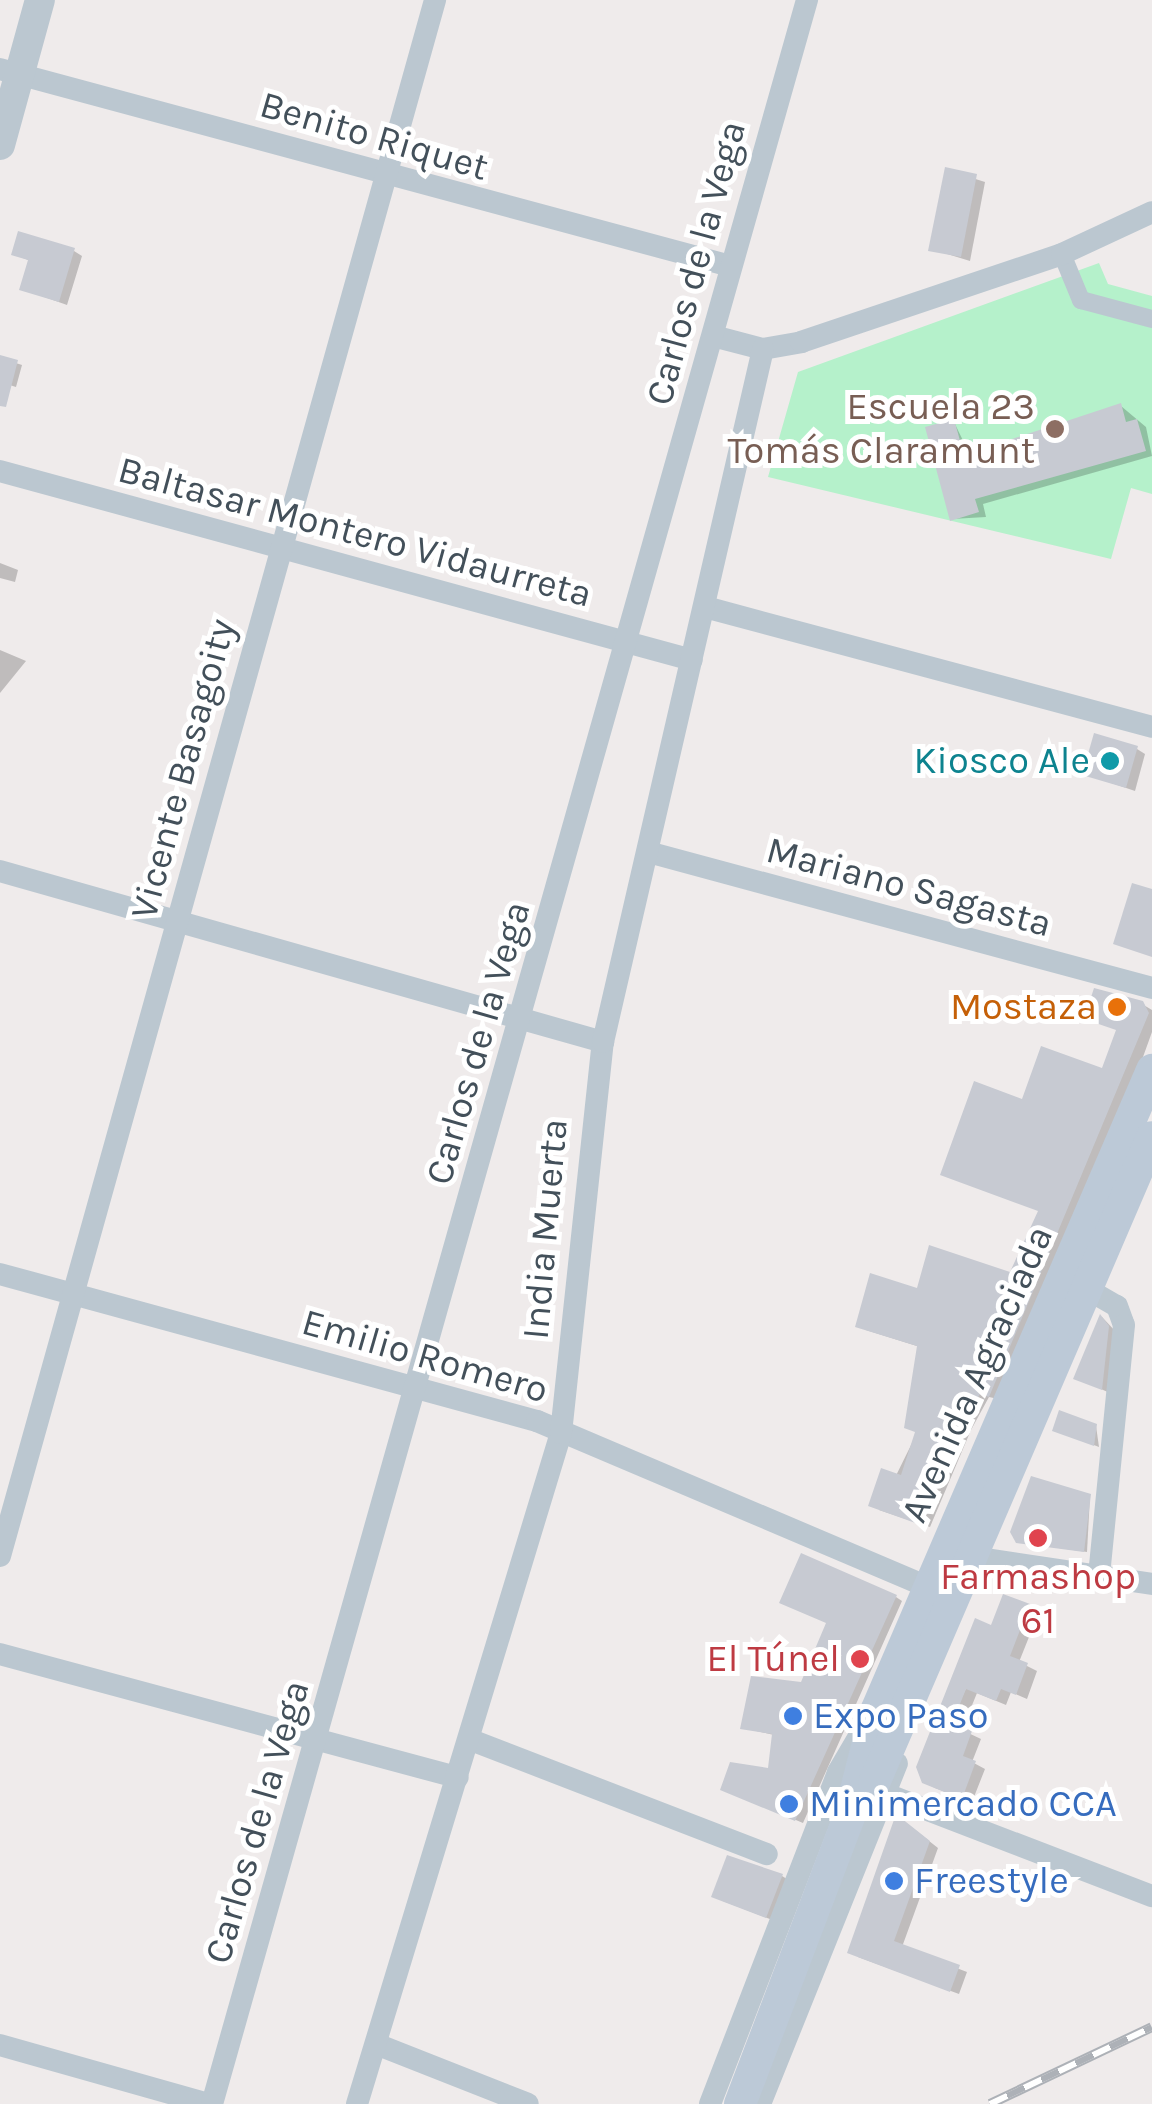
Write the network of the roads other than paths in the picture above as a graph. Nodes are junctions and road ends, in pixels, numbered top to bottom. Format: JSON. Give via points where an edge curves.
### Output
{"nodes":[{"id":1,"x":40,"y":0,"type":"edge"},
{"id":2,"x":435,"y":0,"type":"edge"},
{"id":3,"x":807,"y":0,"type":"edge"},
{"id":4,"x":10,"y":72,"type":"edge"},
{"id":5,"x":0,"y":145,"type":"edge"},
{"id":6,"x":387,"y":175,"type":"junction"},
{"id":7,"x":1152,"y":212,"type":"edge"},
{"id":8,"x":1062,"y":254,"type":"junction"},
{"id":9,"x":730,"y":266,"type":"junction"},
{"id":10,"x":1152,"y":319,"type":"edge"},
{"id":11,"x":713,"y":336,"type":"junction"},
{"id":12,"x":763,"y":349,"type":"junction"},
{"id":13,"x":0,"y":471,"type":"edge"},
{"id":14,"x":280,"y":548,"type":"junction"},
{"id":15,"x":705,"y":606,"type":"junction"},
{"id":16,"x":627,"y":644,"type":"junction"},
{"id":17,"x":692,"y":660,"type":"junction"},
{"id":18,"x":1152,"y":727,"type":"edge"},
{"id":19,"x":648,"y":852,"type":"junction"},
{"id":20,"x":0,"y":871,"type":"edge"},
{"id":21,"x":178,"y":922,"type":"junction"},
{"id":22,"x":1152,"y":988,"type":"edge"},
{"id":23,"x":521,"y":1019,"type":"junction"},
{"id":24,"x":603,"y":1042,"type":"junction"},
{"id":25,"x":1152,"y":1070,"type":"edge"},
{"id":26,"x":1152,"y":1137,"type":"edge"},
{"id":27,"x":0,"y":1274,"type":"edge"},
{"id":28,"x":1086,"y":1290,"type":"junction"},
{"id":29,"x":78,"y":1297,"type":"junction"},
{"id":30,"x":418,"y":1387,"type":"junction"},
{"id":31,"x":561,"y":1432,"type":"junction"},
{"id":32,"x":955,"y":1554,"type":"junction"},
{"id":33,"x":0,"y":1556,"type":"edge"},
{"id":34,"x":1099,"y":1576,"type":"junction"},
{"id":35,"x":1152,"y":1584,"type":"edge"},
{"id":36,"x":928,"y":1587,"type":"junction"},
{"id":37,"x":0,"y":1654,"type":"edge"},
{"id":38,"x":891,"y":1710,"type":"junction"},
{"id":39,"x":318,"y":1740,"type":"junction"},
{"id":40,"x":470,"y":1740,"type":"junction"},
{"id":41,"x":458,"y":1778,"type":"junction"},
{"id":42,"x":871,"y":1797,"type":"junction"},
{"id":43,"x":767,"y":1854,"type":"dead end"},
{"id":44,"x":1152,"y":1896,"type":"edge"},
{"id":45,"x":376,"y":2044,"type":"junction"},
{"id":46,"x":0,"y":2045,"type":"edge"},
{"id":47,"x":210,"y":2104,"type":"edge"},
{"id":48,"x":357,"y":2104,"type":"edge"},
{"id":49,"x":528,"y":2104,"type":"edge"},
{"id":50,"x":710,"y":2104,"type":"edge"},
{"id":51,"x":740,"y":2104,"type":"edge"},
{"id":52,"x":760,"y":2104,"type":"edge"}],
"edges":[{"from":1,"to":4,"type":"street"},
{"from":2,"to":6,"type":"street","name":"Vicente Basagoity"},
{"from":3,"to":9,"type":"street","name":"Carlos de la Vega"},
{"from":4,"to":5,"type":"street"},
{"from":4,"to":6,"type":"street","name":"Benito Riquet"},
{"from":6,"to":9,"type":"street","name":"Benito Riquet"},
{"from":6,"to":14,"type":"street","name":"Vicente Basagoity"},
{"from":7,"to":8,"type":"street"},
{"from":8,"to":10,"type":"street","via":[[1081,300]]},
{"from":8,"to":12,"type":"street"},
{"from":9,"to":11,"type":"street","name":"Carlos de la Vega"},
{"from":11,"to":12,"type":"street"},
{"from":11,"to":16,"type":"street","name":"Carlos de la Vega"},
{"from":12,"to":15,"type":"street","name":"India Muerta"},
{"from":13,"to":14,"type":"street","name":"Baltasar Montero Vidaurreta"},
{"from":14,"to":16,"type":"street","name":"Baltasar Montero Vidaurreta"},
{"from":14,"to":21,"type":"street","name":"Vicente Basagoity"},
{"from":15,"to":17,"type":"street","name":"India Muerta"},
{"from":15,"to":18,"type":"street"},
{"from":16,"to":17,"type":"street","name":"Baltasar Montero Vidaurreta"},
{"from":16,"to":23,"type":"street","name":"Carlos de la Vega"},
{"from":17,"to":19,"type":"street","name":"India Muerta"},
{"from":19,"to":22,"type":"street","name":"Mariano Sagasta"},
{"from":19,"to":24,"type":"street","name":"India Muerta"},
{"from":20,"to":21,"type":"street"},
{"from":21,"to":23,"type":"street"},
{"from":21,"to":29,"type":"street","name":"Vicente Basagoity"},
{"from":23,"to":24,"type":"street"},
{"from":23,"to":30,"type":"street","name":"Carlos de la Vega"},
{"from":24,"to":31,"type":"street","name":"India Muerta"},
{"from":25,"to":32,"type":"main road","name":"Avenida Agraciada"},
{"from":26,"to":28,"type":"main road","name":"Avenida Agraciada"},
{"from":27,"to":29,"type":"street","name":"Emilio Romero"},
{"from":28,"to":32,"type":"main road","name":"Avenida Agraciada"},
{"from":28,"to":34,"type":"street","via":[[1116,1306],[1124,1324]]},
{"from":29,"to":30,"type":"street","name":"Emilio Romero"},
{"from":29,"to":33,"type":"street","name":"Vicente Basagoity"},
{"from":30,"to":31,"type":"street","name":"Emilio Romero"},
{"from":30,"to":39,"type":"street","name":"Carlos de la Vega"},
{"from":31,"to":36,"type":"street","name":"Emilio Romero"},
{"from":31,"to":40,"type":"street","name":"India Muerta"},
{"from":32,"to":34,"type":"street"},
{"from":32,"to":36,"type":"main road","name":"Avenida Agraciada"},
{"from":32,"to":38,"type":"main road","name":"Avenida Agraciada"},
{"from":34,"to":35,"type":"street"},
{"from":36,"to":38,"type":"main road","name":"Avenida Agraciada"},
{"from":37,"to":39,"type":"street"},
{"from":38,"to":42,"type":"main road","name":"Avenida Agraciada"},
{"from":38,"to":50,"type":"street","name":"Avenida Agraciada","via":[[838,1772]]},
{"from":39,"to":41,"type":"street"},
{"from":39,"to":47,"type":"street","name":"Carlos de la Vega"},
{"from":40,"to":41,"type":"street","name":"India Muerta"},
{"from":40,"to":43,"type":"street"},
{"from":41,"to":45,"type":"street","name":"India Muerta"},
{"from":42,"to":44,"type":"street"},
{"from":42,"to":51,"type":"main road","name":"Avenida Agraciada"},
{"from":42,"to":52,"type":"street","name":"Avenida Agraciada"},
{"from":45,"to":48,"type":"street","name":"India Muerta"},
{"from":45,"to":49,"type":"street"},
{"from":46,"to":47,"type":"street"}]}
